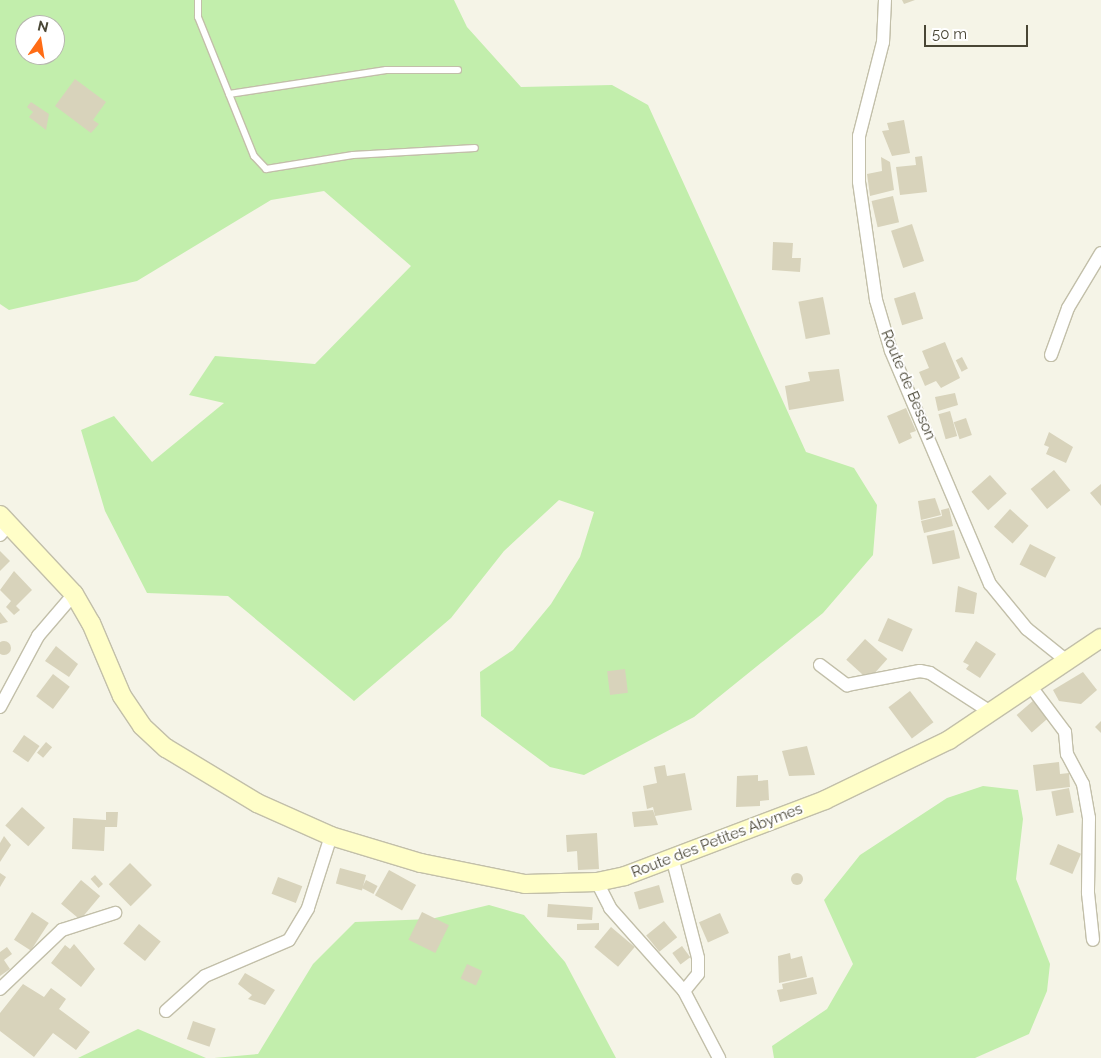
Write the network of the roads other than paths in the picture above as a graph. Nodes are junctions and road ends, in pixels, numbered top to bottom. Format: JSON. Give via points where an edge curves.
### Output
{"nodes":[{"id":1,"x":198,"y":0,"type":"edge"},
{"id":2,"x":885,"y":0,"type":"edge"},
{"id":3,"x":458,"y":70,"type":"dead end"},
{"id":4,"x":229,"y":94,"type":"junction"},
{"id":5,"x":475,"y":148,"type":"dead end"},
{"id":6,"x":1101,"y":253,"type":"edge"},
{"id":7,"x":1051,"y":355,"type":"dead end"},
{"id":8,"x":3,"y":525,"type":"edge"},
{"id":9,"x":74,"y":594,"type":"junction"},
{"id":10,"x":1101,"y":638,"type":"edge"},
{"id":11,"x":1067,"y":661,"type":"junction"},
{"id":12,"x":820,"y":665,"type":"dead end"},
{"id":13,"x":1032,"y":688,"type":"junction"},
{"id":14,"x":0,"y":707,"type":"edge"},
{"id":15,"x":992,"y":712,"type":"junction"},
{"id":16,"x":331,"y":836,"type":"junction"},
{"id":17,"x":673,"y":861,"type":"junction"},
{"id":18,"x":597,"y":882,"type":"junction"},
{"id":19,"x":115,"y":914,"type":"dead end"},
{"id":20,"x":1093,"y":940,"type":"dead end"},
{"id":21,"x":0,"y":989,"type":"edge"},
{"id":22,"x":684,"y":991,"type":"junction"},
{"id":23,"x":166,"y":1011,"type":"dead end"},
{"id":24,"x":719,"y":1058,"type":"edge"}],
"edges":[{"from":1,"to":4,"type":"lane","via":[[198,17]]},
{"from":2,"to":11,"type":"street","name":"Route de Besson","via":[[883,42],[859,136],[859,182],[876,300],[891,351],[990,584],[1027,629]]},
{"from":3,"to":4,"type":"lane","via":[[336,75]]},
{"from":4,"to":5,"type":"lane","via":[[254,156],[266,169],[362,155]]},
{"from":6,"to":7,"type":"street","via":[[1068,308]]},
{"from":8,"to":9,"type":"main road","name":"Route des Petites Abymes"},
{"from":9,"to":14,"type":"street","via":[[38,636]]},
{"from":9,"to":16,"type":"main road","name":"Route des Petites Abymes","via":[[91,623],[122,696],[142,726],[166,748],[257,803]]},
{"from":10,"to":11,"type":"main road"},
{"from":11,"to":13,"type":"main road","name":"Route des Petites Abymes"},
{"from":12,"to":15,"type":"street","via":[[846,685],[920,671],[930,673]]},
{"from":13,"to":15,"type":"main road","name":"Route des Petites Abymes"},
{"from":13,"to":20,"type":"street","via":[[1065,732],[1067,754],[1083,784],[1089,818],[1088,893]]},
{"from":15,"to":17,"type":"main road","name":"Route des Petites Abymes","via":[[873,779]]},
{"from":16,"to":18,"type":"main road","name":"Route des Petites Abymes","via":[[482,878],[524,884]]},
{"from":16,"to":23,"type":"street","via":[[308,908],[289,940],[205,976]]},
{"from":17,"to":18,"type":"main road","name":"Route des Petites Abymes"},
{"from":17,"to":22,"type":"street","via":[[698,958],[698,974]]},
{"from":18,"to":22,"type":"street","via":[[610,908]]},
{"from":19,"to":21,"type":"street","via":[[62,930]]},
{"from":22,"to":24,"type":"street"}]}
